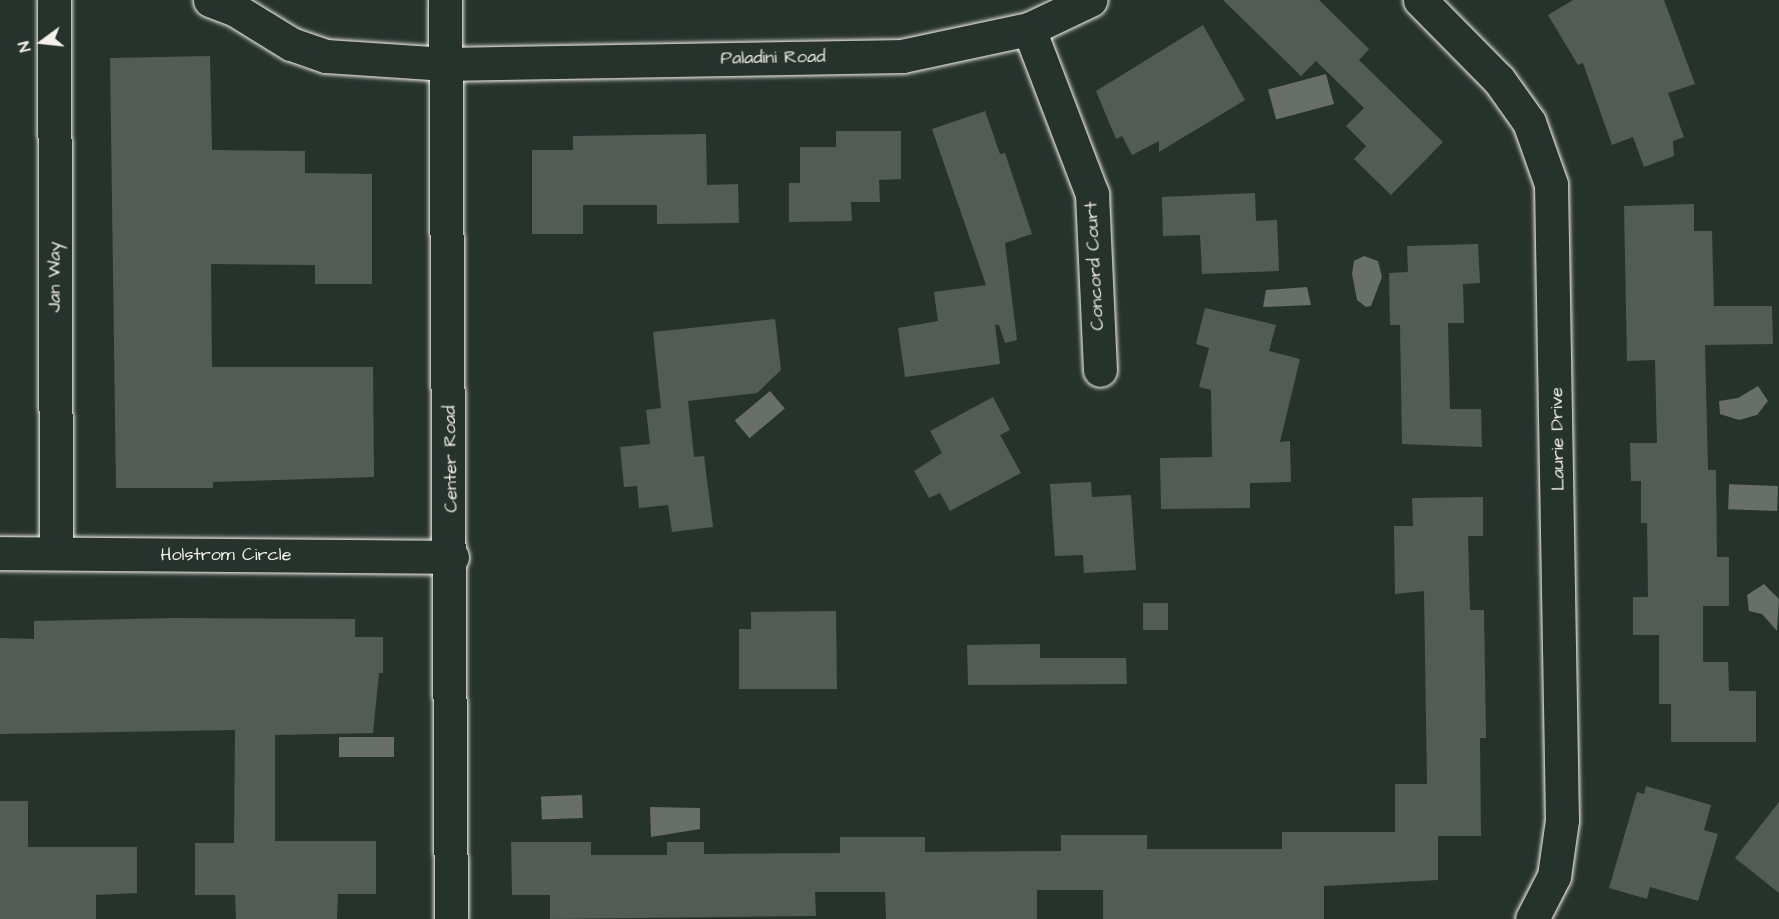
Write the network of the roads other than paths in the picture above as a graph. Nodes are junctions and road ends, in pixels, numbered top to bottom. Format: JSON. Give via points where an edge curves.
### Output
{"nodes":[{"id":1,"x":54,"y":0,"type":"edge"},
{"id":2,"x":210,"y":0,"type":"edge"},
{"id":3,"x":445,"y":0,"type":"edge"},
{"id":4,"x":1090,"y":0,"type":"edge"},
{"id":5,"x":1420,"y":0,"type":"edge"},
{"id":6,"x":1029,"y":29,"type":"junction"},
{"id":7,"x":446,"y":64,"type":"junction"},
{"id":8,"x":1100,"y":370,"type":"dead end"},
{"id":9,"x":0,"y":553,"type":"edge"},
{"id":10,"x":56,"y":553,"type":"junction"},
{"id":11,"x":452,"y":557,"type":"junction"},
{"id":12,"x":1537,"y":917,"type":"edge"},
{"id":13,"x":451,"y":919,"type":"edge"}],
"edges":[{"from":1,"to":10,"type":"street","name":"Jan Way"},
{"from":2,"to":7,"type":"street","via":[[234,9],[291,45],[326,56]]},
{"from":3,"to":7,"type":"street","name":"Center Road"},
{"from":4,"to":6,"type":"street","name":"Paladini Road"},
{"from":5,"to":12,"type":"street","name":"Laurie Drive","via":[[1499,80],[1529,122],[1551,184],[1562,820],[1554,876]]},
{"from":6,"to":7,"type":"street","name":"Paladini Road","via":[[902,56]]},
{"from":6,"to":8,"type":"street","name":"Concord Court","via":[[1092,194]]},
{"from":7,"to":11,"type":"street","name":"Center Road"},
{"from":9,"to":10,"type":"street","name":"Holstrom Circle"},
{"from":10,"to":11,"type":"street","name":"Holstrom Circle"},
{"from":11,"to":13,"type":"street","name":"Center Road"}]}
